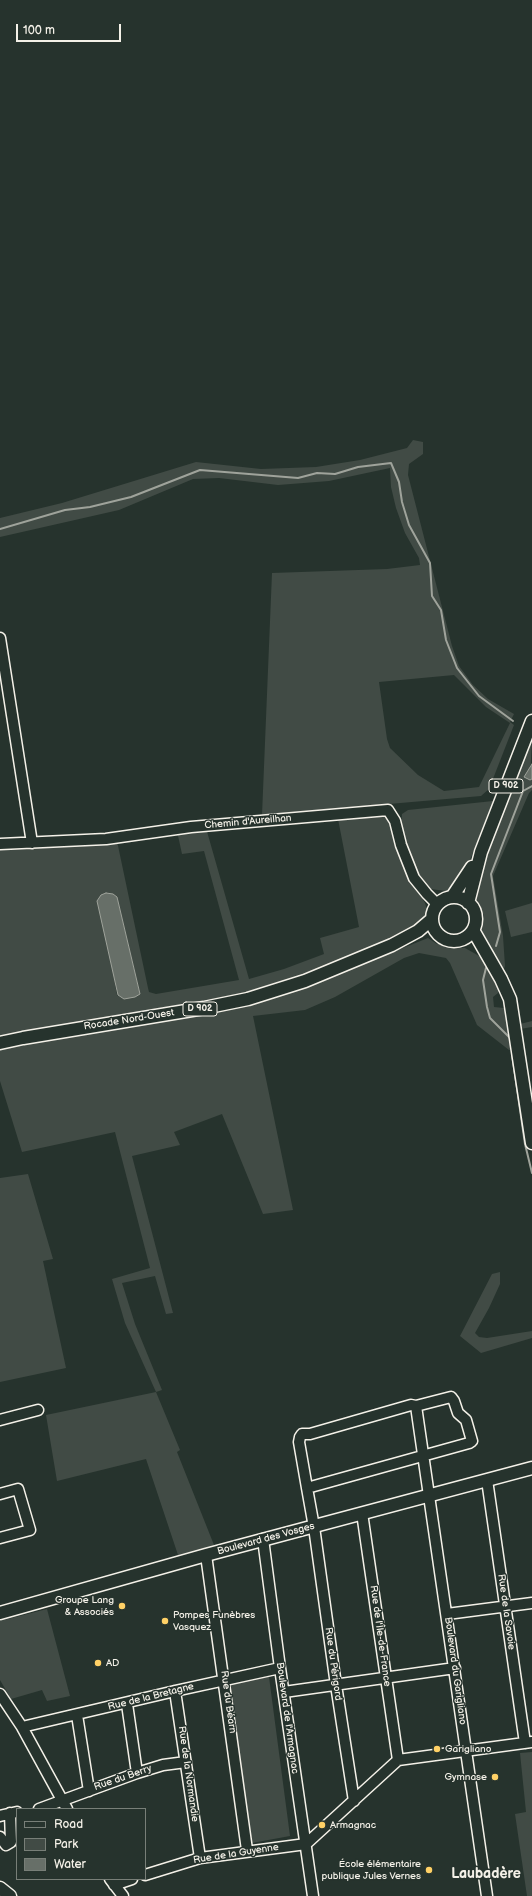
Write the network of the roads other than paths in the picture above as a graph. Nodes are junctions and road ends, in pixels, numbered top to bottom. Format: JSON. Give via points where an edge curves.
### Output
{"nodes":[{"id":1,"x":0,"y":638,"type":"edge"},
{"id":2,"x":532,"y":721,"type":"edge"},
{"id":3,"x":32,"y":843,"type":"junction"},
{"id":4,"x":0,"y":844,"type":"edge"},
{"id":5,"x":481,"y":852,"type":"junction"},
{"id":6,"x":452,"y":897,"type":"junction"},
{"id":7,"x":468,"y":903,"type":"junction"},
{"id":8,"x":438,"y":904,"type":"junction"},
{"id":9,"x":432,"y":919,"type":"junction"},
{"id":10,"x":473,"y":930,"type":"junction"},
{"id":11,"x":438,"y":936,"type":"junction"},
{"id":12,"x":462,"y":940,"type":"junction"},
{"id":13,"x":392,"y":945,"type":"junction"},
{"id":14,"x":487,"y":956,"type":"junction"},
{"id":15,"x":0,"y":1043,"type":"edge"},
{"id":16,"x":532,"y":1143,"type":"edge"},
{"id":17,"x":416,"y":1406,"type":"junction"},
{"id":18,"x":38,"y":1410,"type":"dead end"},
{"id":19,"x":0,"y":1420,"type":"edge"},
{"id":20,"x":424,"y":1456,"type":"junction"},
{"id":21,"x":532,"y":1468,"type":"edge"},
{"id":22,"x":487,"y":1480,"type":"junction"},
{"id":23,"x":307,"y":1488,"type":"junction"},
{"id":24,"x":0,"y":1494,"type":"edge"},
{"id":25,"x":430,"y":1494,"type":"junction"},
{"id":26,"x":362,"y":1513,"type":"junction"},
{"id":27,"x":314,"y":1526,"type":"junction"},
{"id":28,"x":0,"y":1538,"type":"edge"},
{"id":29,"x":263,"y":1539,"type":"junction"},
{"id":30,"x":206,"y":1555,"type":"junction"},
{"id":31,"x":532,"y":1603,"type":"edge"},
{"id":32,"x":505,"y":1607,"type":"junction"},
{"id":33,"x":0,"y":1613,"type":"edge"},
{"id":34,"x":447,"y":1614,"type":"junction"},
{"id":35,"x":280,"y":1668,"type":"junction"},
{"id":36,"x":455,"y":1668,"type":"junction"},
{"id":37,"x":386,"y":1677,"type":"junction"},
{"id":38,"x":225,"y":1680,"type":"junction"},
{"id":39,"x":336,"y":1685,"type":"junction"},
{"id":40,"x":175,"y":1691,"type":"junction"},
{"id":41,"x":284,"y":1692,"type":"junction"},
{"id":42,"x":0,"y":1694,"type":"edge"},
{"id":43,"x":127,"y":1704,"type":"junction"},
{"id":44,"x":3,"y":1706,"type":"edge"},
{"id":45,"x":77,"y":1716,"type":"junction"},
{"id":46,"x":22,"y":1727,"type":"junction"},
{"id":47,"x":529,"y":1743,"type":"edge"},
{"id":48,"x":466,"y":1750,"type":"junction"},
{"id":49,"x":398,"y":1760,"type":"junction"},
{"id":50,"x":186,"y":1762,"type":"junction"},
{"id":51,"x":137,"y":1773,"type":"junction"},
{"id":52,"x":88,"y":1791,"type":"junction"},
{"id":53,"x":354,"y":1801,"type":"junction"},
{"id":54,"x":64,"y":1804,"type":"edge"},
{"id":55,"x":44,"y":1808,"type":"edge"},
{"id":56,"x":9,"y":1814,"type":"edge"},
{"id":57,"x":0,"y":1837,"type":"edge"},
{"id":58,"x":306,"y":1844,"type":"junction"},
{"id":59,"x":247,"y":1850,"type":"junction"},
{"id":60,"x":200,"y":1858,"type":"junction"},
{"id":61,"x":146,"y":1875,"type":"edge"},
{"id":62,"x":125,"y":1880,"type":"edge"},
{"id":63,"x":112,"y":1882,"type":"edge"},
{"id":64,"x":0,"y":1888,"type":"edge"},
{"id":65,"x":10,"y":1896,"type":"edge"},
{"id":66,"x":123,"y":1896,"type":"edge"},
{"id":67,"x":313,"y":1896,"type":"edge"},
{"id":68,"x":487,"y":1896,"type":"edge"}],
"edges":[{"from":1,"to":3,"type":"street"},
{"from":2,"to":5,"type":"main road","number":"D 902"},
{"from":3,"to":4,"type":"street","name":"Chemin d'Aureilhan"},
{"from":3,"to":8,"type":"street","name":"Chemin d'Aureilhan","via":[[106,839],[192,827],[388,810],[395,821],[414,878]]},
{"from":5,"to":6,"type":"main road","number":"D 902"},
{"from":5,"to":7,"type":"main road","number":"D 902"},
{"from":6,"to":7,"type":"main road"},
{"from":6,"to":8,"type":"main road"},
{"from":7,"to":10,"type":"main road","via":[[476,916]]},
{"from":8,"to":9,"type":"main road"},
{"from":9,"to":11,"type":"main road"},
{"from":9,"to":13,"type":"main road","name":"Rocade Nord-Ouest","number":"D 902","via":[[418,931]]},
{"from":10,"to":12,"type":"main road"},
{"from":10,"to":14,"type":"main road"},
{"from":11,"to":12,"type":"main road","via":[[449,941]]},
{"from":11,"to":13,"type":"main road","name":"Rocade Nord-Ouest","number":"D 902"},
{"from":12,"to":14,"type":"main road"},
{"from":13,"to":15,"type":"main road","name":"Rocade Nord-Ouest","number":"D 902","via":[[305,981],[248,999]]},
{"from":14,"to":16,"type":"main road","via":[[510,999]]},
{"from":17,"to":20,"type":"street","name":"Boulevard du Garigliano"},
{"from":17,"to":20,"type":"street","via":[[453,1398],[458,1413],[466,1420],[472,1441]]},
{"from":17,"to":23,"type":"street","name":"Rue du Périgord","via":[[411,1405],[310,1434],[302,1434],[300,1437]]},
{"from":18,"to":19,"type":"street"},
{"from":20,"to":23,"type":"street"},
{"from":20,"to":25,"type":"street","name":"Boulevard du Garigliano"},
{"from":21,"to":22,"type":"main road","name":"Boulevard des Vosges"},
{"from":22,"to":25,"type":"main road","name":"Boulevard des Vosges"},
{"from":22,"to":32,"type":"street","name":"Rue de la Savoie"},
{"from":23,"to":27,"type":"street","name":"Rue du Périgord"},
{"from":24,"to":28,"type":"street","via":[[18,1489],[30,1530]]},
{"from":25,"to":26,"type":"main road","name":"Boulevard des Vosges"},
{"from":25,"to":34,"type":"street","name":"Boulevard du Garigliano"},
{"from":26,"to":27,"type":"main road","name":"Boulevard des Vosges"},
{"from":26,"to":37,"type":"street","name":"Rue de l'Île-de-France"},
{"from":27,"to":29,"type":"main road","name":"Boulevard des Vosges"},
{"from":27,"to":39,"type":"street","name":"Rue du Périgord"},
{"from":29,"to":30,"type":"main road","name":"Boulevard des Vosges"},
{"from":29,"to":35,"type":"street","name":"Boulevard de l'Armagnac"},
{"from":30,"to":33,"type":"main road","name":"Boulevard des Vosges"},
{"from":30,"to":38,"type":"street","name":"Rue du Béarn"},
{"from":31,"to":32,"type":"street"},
{"from":32,"to":34,"type":"street"},
{"from":32,"to":47,"type":"street","name":"Rue de la Savoie"},
{"from":34,"to":36,"type":"street","name":"Boulevard du Garigliano"},
{"from":35,"to":38,"type":"street","name":"Rue de la Bretagne"},
{"from":35,"to":41,"type":"street","name":"Boulevard de l'Armagnac"},
{"from":36,"to":37,"type":"street"},
{"from":36,"to":48,"type":"street","name":"Boulevard du Garigliano"},
{"from":37,"to":39,"type":"street"},
{"from":37,"to":49,"type":"street","name":"Rue de l'Île-de-France"},
{"from":38,"to":40,"type":"street","name":"Rue de la Bretagne"},
{"from":38,"to":59,"type":"street","name":"Rue du Béarn"},
{"from":39,"to":41,"type":"street"},
{"from":39,"to":53,"type":"street","name":"Rue du Périgord"},
{"from":40,"to":43,"type":"street","name":"Rue de la Bretagne"},
{"from":40,"to":50,"type":"street","name":"Rue de la Normandie"},
{"from":41,"to":58,"type":"street","name":"Boulevard de l'Armagnac"},
{"from":42,"to":44,"type":"street"},
{"from":43,"to":45,"type":"street","name":"Rue de la Bretagne"},
{"from":43,"to":51,"type":"street"},
{"from":44,"to":46,"type":"street"},
{"from":45,"to":46,"type":"street","name":"Rue de la Bretagne"},
{"from":45,"to":52,"type":"street"},
{"from":46,"to":54,"type":"street"},
{"from":47,"to":48,"type":"street"},
{"from":48,"to":49,"type":"street"},
{"from":48,"to":68,"type":"street","name":"Boulevard du Garigliano"},
{"from":49,"to":53,"type":"street"},
{"from":50,"to":51,"type":"street","name":"Rue du Berry","via":[[163,1765]]},
{"from":50,"to":60,"type":"street","name":"Rue de la Normandie"},
{"from":51,"to":52,"type":"street","name":"Rue du Berry"},
{"from":52,"to":54,"type":"street","name":"Rue du Berry"},
{"from":53,"to":58,"type":"street"},
{"from":54,"to":55,"type":"street","name":"Rue du Berry"},
{"from":56,"to":57,"type":"street","via":[[11,1842],[6,1845]]},
{"from":58,"to":59,"type":"street","name":"Rue de la Guyenne"},
{"from":58,"to":67,"type":"street","name":"Boulevard de l'Armagnac"},
{"from":59,"to":60,"type":"street","name":"Rue de la Guyenne"},
{"from":60,"to":61,"type":"street","name":"Rue de la Guyenne"},
{"from":62,"to":63,"type":"street"},
{"from":63,"to":66,"type":"street"},
{"from":64,"to":65,"type":"main road"}]}
